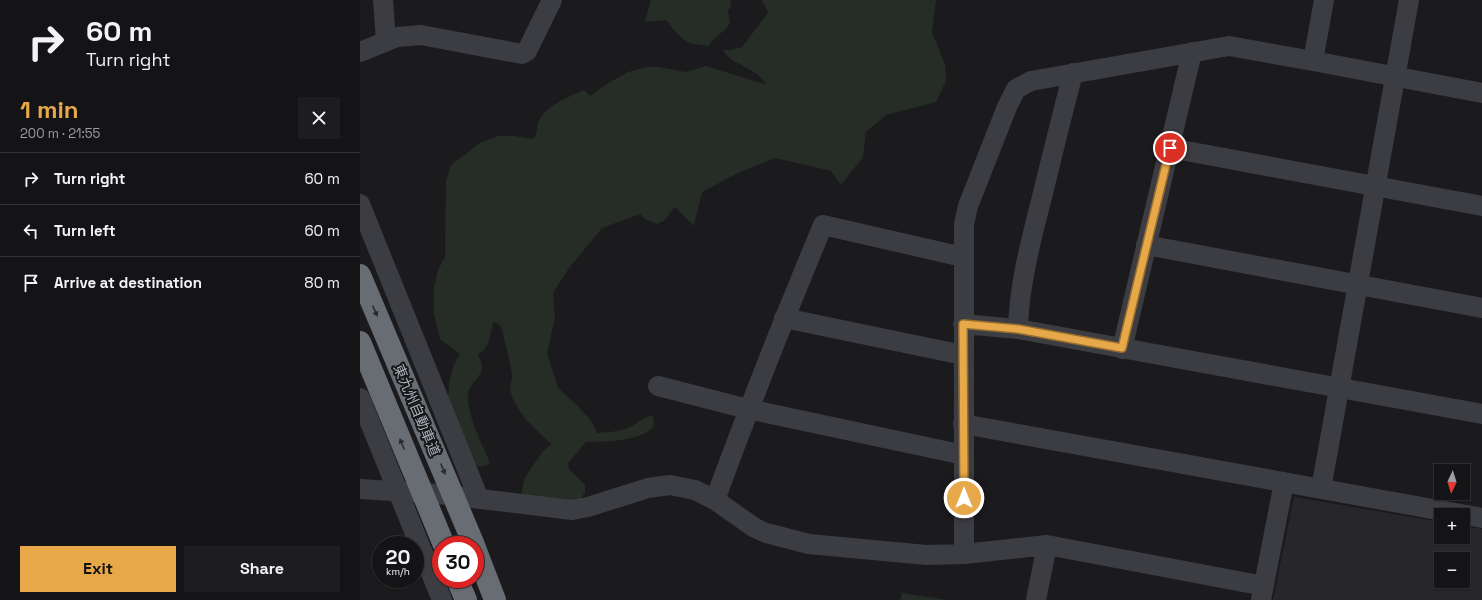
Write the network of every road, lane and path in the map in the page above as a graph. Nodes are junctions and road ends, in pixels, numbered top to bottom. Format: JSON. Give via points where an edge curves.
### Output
{"nodes":[{"id":1,"x":383,"y":0,"type":"edge"},
{"id":2,"x":552,"y":0,"type":"edge"},
{"id":3,"x":1324,"y":0,"type":"edge"},
{"id":4,"x":1409,"y":0,"type":"edge"},
{"id":5,"x":386,"y":41,"type":"junction"},
{"id":6,"x":360,"y":52,"type":"edge"},
{"id":7,"x":1192,"y":52,"type":"junction"},
{"id":8,"x":1313,"y":61,"type":"junction"},
{"id":9,"x":1073,"y":73,"type":"junction"},
{"id":10,"x":1396,"y":77,"type":"junction"},
{"id":11,"x":1482,"y":93,"type":"edge"},
{"id":12,"x":1170,"y":148,"type":"junction"},
{"id":13,"x":1376,"y":186,"type":"junction"},
{"id":14,"x":360,"y":204,"type":"edge"},
{"id":15,"x":1482,"y":206,"type":"edge"},
{"id":16,"x":1146,"y":245,"type":"junction"},
{"id":17,"x":963,"y":257,"type":"junction"},
{"id":18,"x":360,"y":275,"type":"edge"},
{"id":19,"x":1358,"y":285,"type":"junction"},
{"id":20,"x":1482,"y":308,"type":"edge"},
{"id":21,"x":784,"y":318,"type":"junction"},
{"id":22,"x":963,"y":324,"type":"junction"},
{"id":23,"x":1018,"y":329,"type":"junction"},
{"id":24,"x":360,"y":342,"type":"edge"},
{"id":25,"x":1122,"y":348,"type":"junction"},
{"id":26,"x":963,"y":355,"type":"junction"},
{"id":27,"x":658,"y":386,"type":"dead end"},
{"id":28,"x":1339,"y":388,"type":"junction"},
{"id":29,"x":360,"y":398,"type":"edge"},
{"id":30,"x":748,"y":409,"type":"junction"},
{"id":31,"x":1482,"y":414,"type":"edge"},
{"id":32,"x":964,"y":424,"type":"junction"},
{"id":33,"x":964,"y":455,"type":"junction"},
{"id":34,"x":1284,"y":482,"type":"junction"},
{"id":35,"x":360,"y":489,"type":"edge"},
{"id":36,"x":1321,"y":489,"type":"junction"},
{"id":37,"x":398,"y":490,"type":"junction"},
{"id":38,"x":479,"y":499,"type":"junction"},
{"id":39,"x":716,"y":500,"type":"junction"},
{"id":40,"x":1482,"y":518,"type":"edge"},
{"id":41,"x":440,"y":536,"type":"edge"},
{"id":42,"x":470,"y":536,"type":"edge"},
{"id":43,"x":1047,"y":545,"type":"junction"},
{"id":44,"x":964,"y":554,"type":"junction"},
{"id":45,"x":484,"y":572,"type":"edge"},
{"id":46,"x":461,"y":588,"type":"edge"},
{"id":47,"x":1263,"y":593,"type":"edge"},
{"id":48,"x":442,"y":600,"type":"edge"},
{"id":49,"x":466,"y":600,"type":"edge"},
{"id":50,"x":495,"y":600,"type":"edge"},
{"id":51,"x":1036,"y":600,"type":"edge"}],
"edges":[{"from":1,"to":5,"type":"street"},
{"from":2,"to":5,"type":"street","via":[[527,51],[522,54],[421,35]]},
{"from":3,"to":8,"type":"street"},
{"from":4,"to":10,"type":"street"},
{"from":5,"to":6,"type":"street"},
{"from":7,"to":8,"type":"street","via":[[1228,46]]},
{"from":7,"to":9,"type":"street"},
{"from":7,"to":12,"type":"street"},
{"from":8,"to":10,"type":"street"},
{"from":9,"to":17,"type":"street","via":[[1031,80],[1016,89],[968,206],[964,224]]},
{"from":9,"to":23,"type":"street","via":[[1032,234]]},
{"from":10,"to":11,"type":"street"},
{"from":10,"to":13,"type":"street"},
{"from":12,"to":13,"type":"street"},
{"from":12,"to":16,"type":"street"},
{"from":13,"to":15,"type":"street"},
{"from":13,"to":19,"type":"street"},
{"from":14,"to":38,"type":"street"},
{"from":16,"to":19,"type":"street"},
{"from":16,"to":25,"type":"street"},
{"from":17,"to":21,"type":"street","via":[[823,225]]},
{"from":17,"to":22,"type":"street"},
{"from":18,"to":42,"type":"highway","name":"東九州自動車道","one_way":true,"bridge":true},
{"from":19,"to":20,"type":"street"},
{"from":19,"to":28,"type":"street"},
{"from":21,"to":26,"type":"street"},
{"from":21,"to":30,"type":"street"},
{"from":22,"to":23,"type":"street"},
{"from":22,"to":26,"type":"street"},
{"from":23,"to":25,"type":"street"},
{"from":41,"to":24,"type":"highway","name":"東九州自動車道","one_way":true,"bridge":true},
{"from":25,"to":28,"type":"street"},
{"from":26,"to":32,"type":"street"},
{"from":27,"to":30,"type":"street"},
{"from":28,"to":31,"type":"street"},
{"from":28,"to":36,"type":"street"},
{"from":29,"to":37,"type":"street"},
{"from":30,"to":33,"type":"street"},
{"from":30,"to":39,"type":"street"},
{"from":32,"to":33,"type":"street"},
{"from":32,"to":34,"type":"street"},
{"from":33,"to":44,"type":"street"},
{"from":34,"to":36,"type":"street"},
{"from":34,"to":47,"type":"street"},
{"from":35,"to":37,"type":"street"},
{"from":36,"to":40,"type":"street"},
{"from":37,"to":38,"type":"street"},
{"from":37,"to":48,"type":"street"},
{"from":38,"to":39,"type":"street","via":[[572,510],[648,488],[670,485],[694,490]]},
{"from":39,"to":44,"type":"street","via":[[755,528],[803,542],[926,555]]},
{"from":43,"to":44,"type":"street"},
{"from":43,"to":47,"type":"street"},
{"from":43,"to":51,"type":"street"},
{"from":45,"to":50,"type":"highway","name":"東九州自動車道"},
{"from":46,"to":49,"type":"highway"}]}
